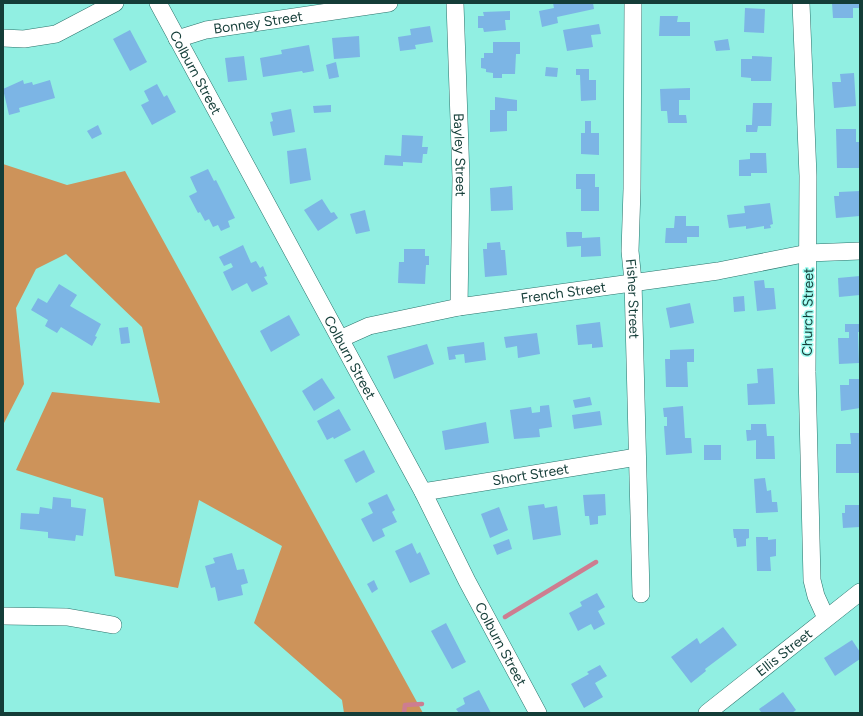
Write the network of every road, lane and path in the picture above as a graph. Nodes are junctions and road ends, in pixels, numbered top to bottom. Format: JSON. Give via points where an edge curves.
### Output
{"nodes":[{"id":1,"x":115,"y":3,"type":"edge"},
{"id":2,"x":158,"y":3,"type":"edge"},
{"id":3,"x":389,"y":3,"type":"edge"},
{"id":4,"x":456,"y":3,"type":"edge"},
{"id":5,"x":633,"y":3,"type":"edge"},
{"id":6,"x":801,"y":3,"type":"edge"},
{"id":7,"x":301,"y":10,"type":"edge"},
{"id":8,"x":3,"y":38,"type":"edge"},
{"id":9,"x":177,"y":39,"type":"junction"},
{"id":10,"x":860,"y":251,"type":"edge"},
{"id":11,"x":808,"y":253,"type":"junction"},
{"id":12,"x":633,"y":281,"type":"junction"},
{"id":13,"x":458,"y":307,"type":"junction"},
{"id":14,"x":340,"y":339,"type":"junction"},
{"id":15,"x":637,"y":457,"type":"junction"},
{"id":16,"x":424,"y":492,"type":"junction"},
{"id":17,"x":860,"y":592,"type":"edge"},
{"id":18,"x":641,"y":594,"type":"dead end"},
{"id":19,"x":3,"y":616,"type":"edge"},
{"id":20,"x":826,"y":618,"type":"junction"},
{"id":21,"x":113,"y":626,"type":"dead end"},
{"id":22,"x":538,"y":713,"type":"edge"},
{"id":23,"x":707,"y":713,"type":"edge"}],
"edges":[{"from":1,"to":8,"type":"street","via":[[56,34],[24,39]]},
{"from":2,"to":9,"type":"street","name":"Colburn Street"},
{"from":3,"to":7,"type":"street","name":"Bonney Street"},
{"from":4,"to":13,"type":"street","name":"Bayley Street","via":[[461,178]]},
{"from":5,"to":12,"type":"street","name":"Fisher Street","via":[[630,251]]},
{"from":6,"to":11,"type":"street","name":"Church Street","via":[[808,176]]},
{"from":7,"to":9,"type":"street","name":"Bonney Street","via":[[206,30]]},
{"from":9,"to":14,"type":"street","name":"Colburn Street"},
{"from":10,"to":11,"type":"street","name":"French Street"},
{"from":11,"to":12,"type":"street","name":"French Street","via":[[718,271]]},
{"from":11,"to":20,"type":"street","name":"Church Street","via":[[807,372],[812,580]]},
{"from":12,"to":13,"type":"street","name":"French Street"},
{"from":12,"to":15,"type":"street","name":"Fisher Street"},
{"from":13,"to":14,"type":"street","name":"French Street","via":[[369,326]]},
{"from":14,"to":16,"type":"street","name":"Colburn Street"},
{"from":15,"to":16,"type":"street","name":"Short Street"},
{"from":15,"to":18,"type":"street","name":"Fisher Street"},
{"from":16,"to":22,"type":"street","name":"Colburn Street","via":[[467,581]]},
{"from":17,"to":20,"type":"street","name":"Ellis Street"},
{"from":19,"to":21,"type":"street","via":[[67,617]]},
{"from":20,"to":23,"type":"street","name":"Ellis Street"}]}
